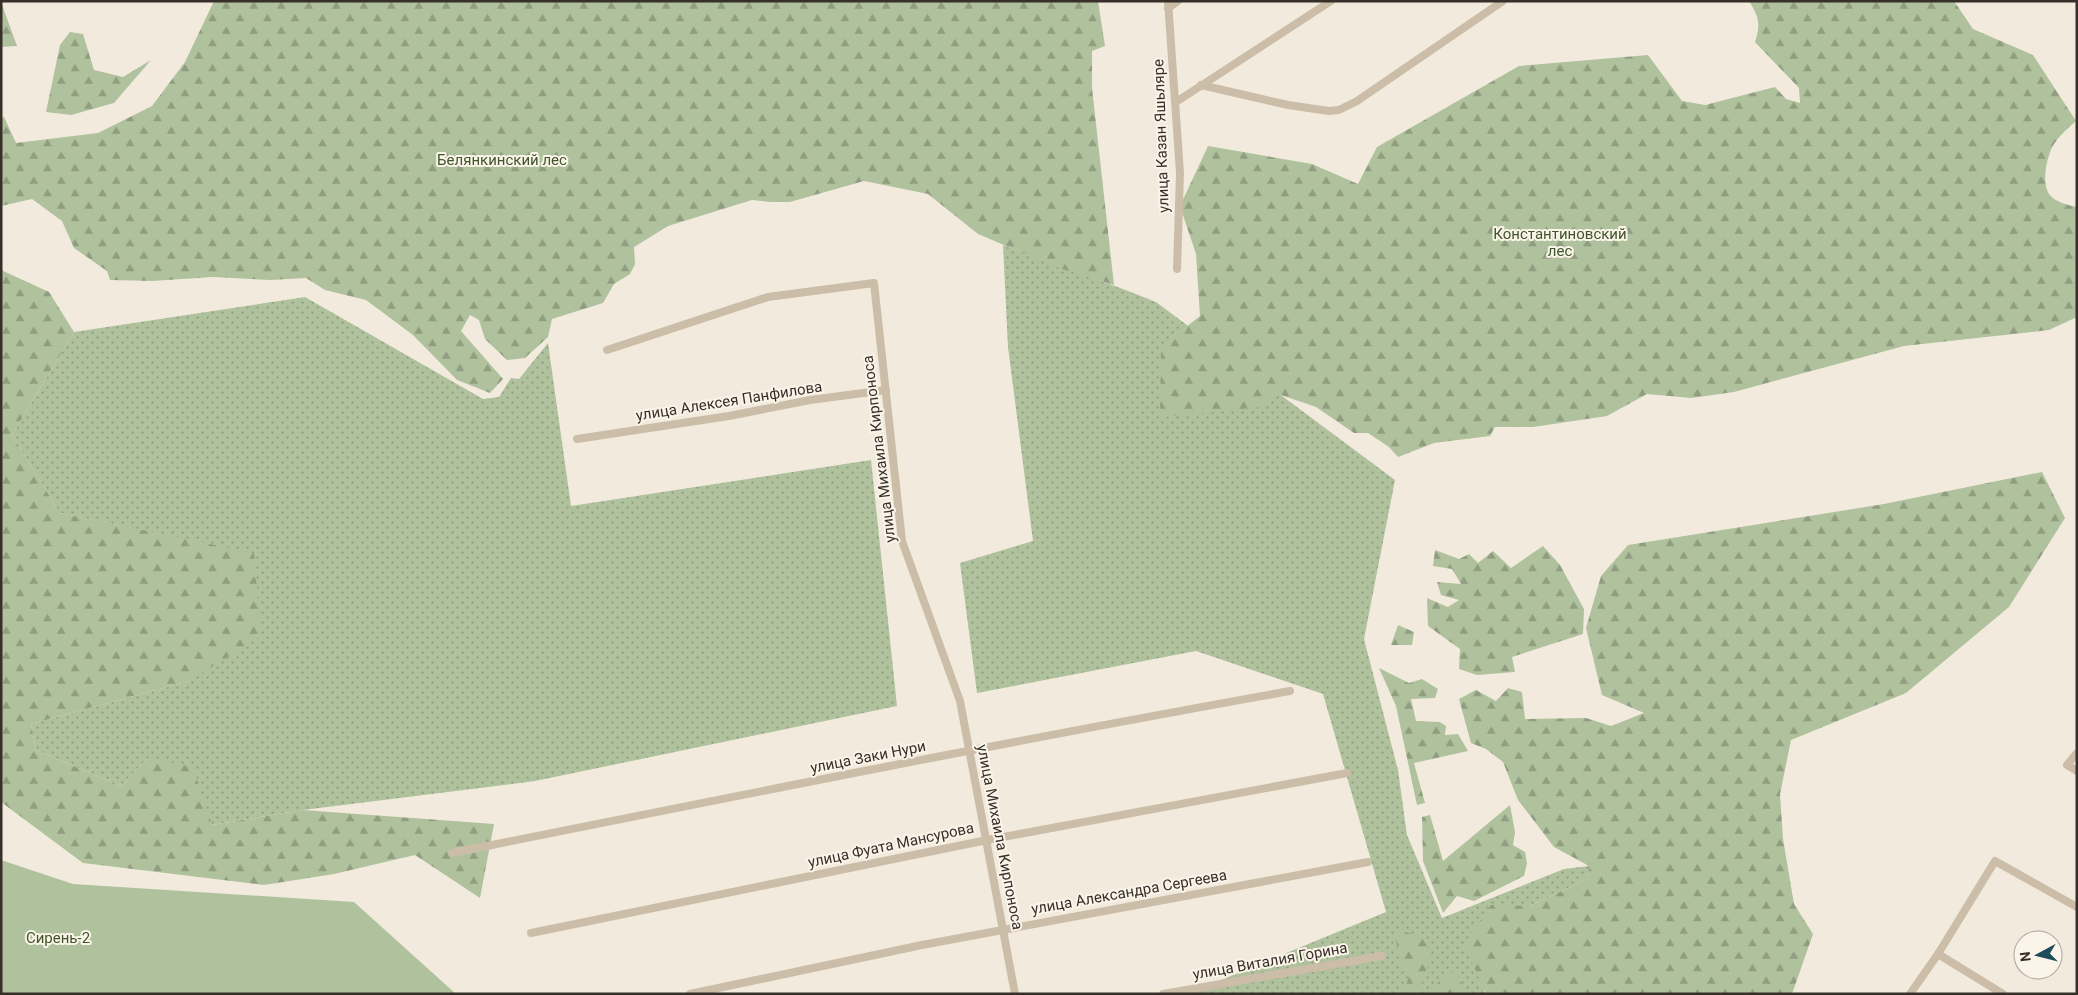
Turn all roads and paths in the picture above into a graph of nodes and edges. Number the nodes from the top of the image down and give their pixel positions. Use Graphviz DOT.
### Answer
graph roads {
  1 [pos="1178,1"];
  2 [pos="1331,1"];
  3 [pos="1503,1"];
  4 [pos="1168,5"];
  5 [pos="1201,85"];
  6 [pos="1176,102"];
  7 [pos="1176,269"];
  8 [pos="608,350"];
  9 [pos="886,390"];
  10 [pos="578,439"];
  11 [pos="1290,691"];
  12 [pos="970,751"];
  13 [pos="2077,753"];
  14 [pos="2077,771"];
  15 [pos="1347,773"];
  16 [pos="987,840"];
  17 [pos="452,853"];
  18 [pos="1368,862"];
  19 [pos="2077,907"];
  20 [pos="1004,929"];
  21 [pos="531,933"];
  22 [pos="1938,954"];
  23 [pos="1382,956"];
  24 [pos="690,994"];
  25 [pos="1015,994"];
  26 [pos="1162,994"];
  27 [pos="1910,994"];
  28 [pos="2003,994"];
  1 -- 4 [label="street"];
  2 -- 5 [label="street"];
  3 -- 5 [label="street"];
  4 -- 6 [label="street, улица Казан Яшьляре"];
  5 -- 6 [label="street"];
  6 -- 7 [label="street, улица Казан Яшьляре"];
  8 -- 9 [label="street, улица Михаила Кирпоноса"];
  9 -- 10 [label="street, улица Алексея Панфилова"];
  9 -- 12 [label="street, улица Михаила Кирпоноса"];
  11 -- 12 [label="street, улица Заки Нури"];
  12 -- 16 [label="street, улица Михаила Кирпоноса"];
  12 -- 17 [label="street, улица Заки Нури"];
  13 -- 14 [label="street"];
  15 -- 16 [label="street, улица Фуата Мансурова"];
  16 -- 20 [label="street, улица Михаила Кирпоноса"];
  16 -- 21 [label="street, улица Фуата Мансурова"];
  18 -- 20 [label="street, улица Александра Сергеева"];
  19 -- 22 [label="street"];
  20 -- 24 [label="street, улица Александра Сергеева"];
  20 -- 25 [label="street, улица Михаила Кирпоноса"];
  22 -- 27 [label="street"];
  22 -- 28 [label="street"];
  23 -- 26 [label="street, улица Виталия Горина"];
}
